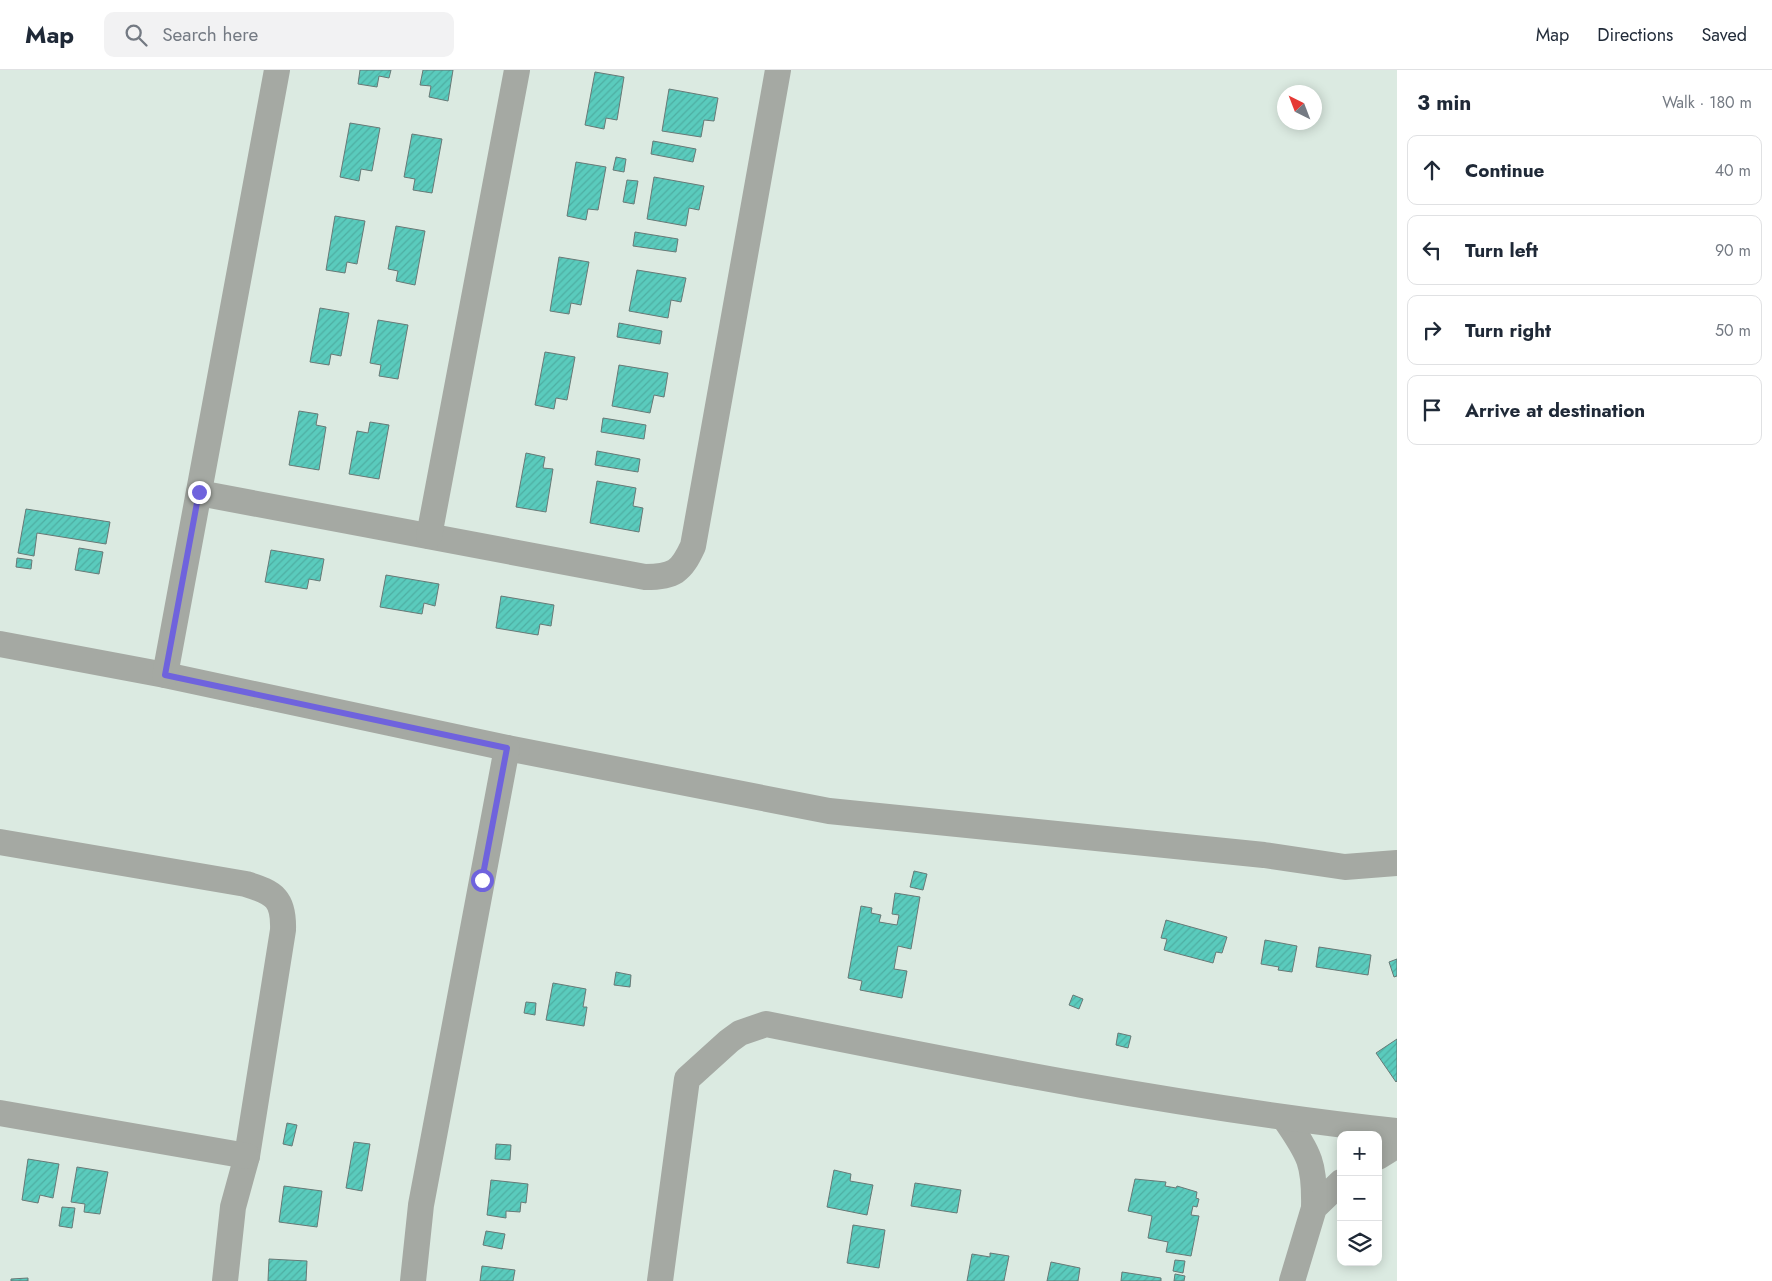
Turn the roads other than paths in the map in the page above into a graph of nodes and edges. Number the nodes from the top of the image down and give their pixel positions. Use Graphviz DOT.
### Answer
graph roads {
  1 [pos="278,70"];
  2 [pos="517,70"];
  3 [pos="778,70"];
  4 [pos="199,492"];
  5 [pos="429,536"];
  6 [pos="0,644"];
  7 [pos="165,675"];
  8 [pos="507,748"];
  9 [pos="0,842"];
  10 [pos="1397,863"];
  11 [pos="0,1113"];
  12 [pos="1285,1119"];
  13 [pos="1397,1131"];
  14 [pos="1397,1145"];
  15 [pos="1382,1154"];
  16 [pos="248,1156"];
  17 [pos="1337,1186"];
  18 [pos="1314,1208"];
  19 [pos="225,1281"];
  20 [pos="413,1281"];
  21 [pos="660,1281"];
  22 [pos="1292,1281"];
  1 -- 4 [label="street"];
  2 -- 5 [label="street"];
  3 -- 5 [label="street"];
  4 -- 5 [label="street"];
  4 -- 7 [label="street"];
  6 -- 7 [label="street"];
  7 -- 8 [label="street"];
  8 -- 10 [label="street"];
  8 -- 20 [label="street"];
  9 -- 16 [label="street"];
  11 -- 16 [label="street"];
  12 -- 13 [label="street"];
  12 -- 18 [label="street"];
  12 -- 21 [label="street"];
  14 -- 15 [label="street"];
  16 -- 19 [label="street"];
  17 -- 18 [label="street"];
  18 -- 22 [label="street"];
}
